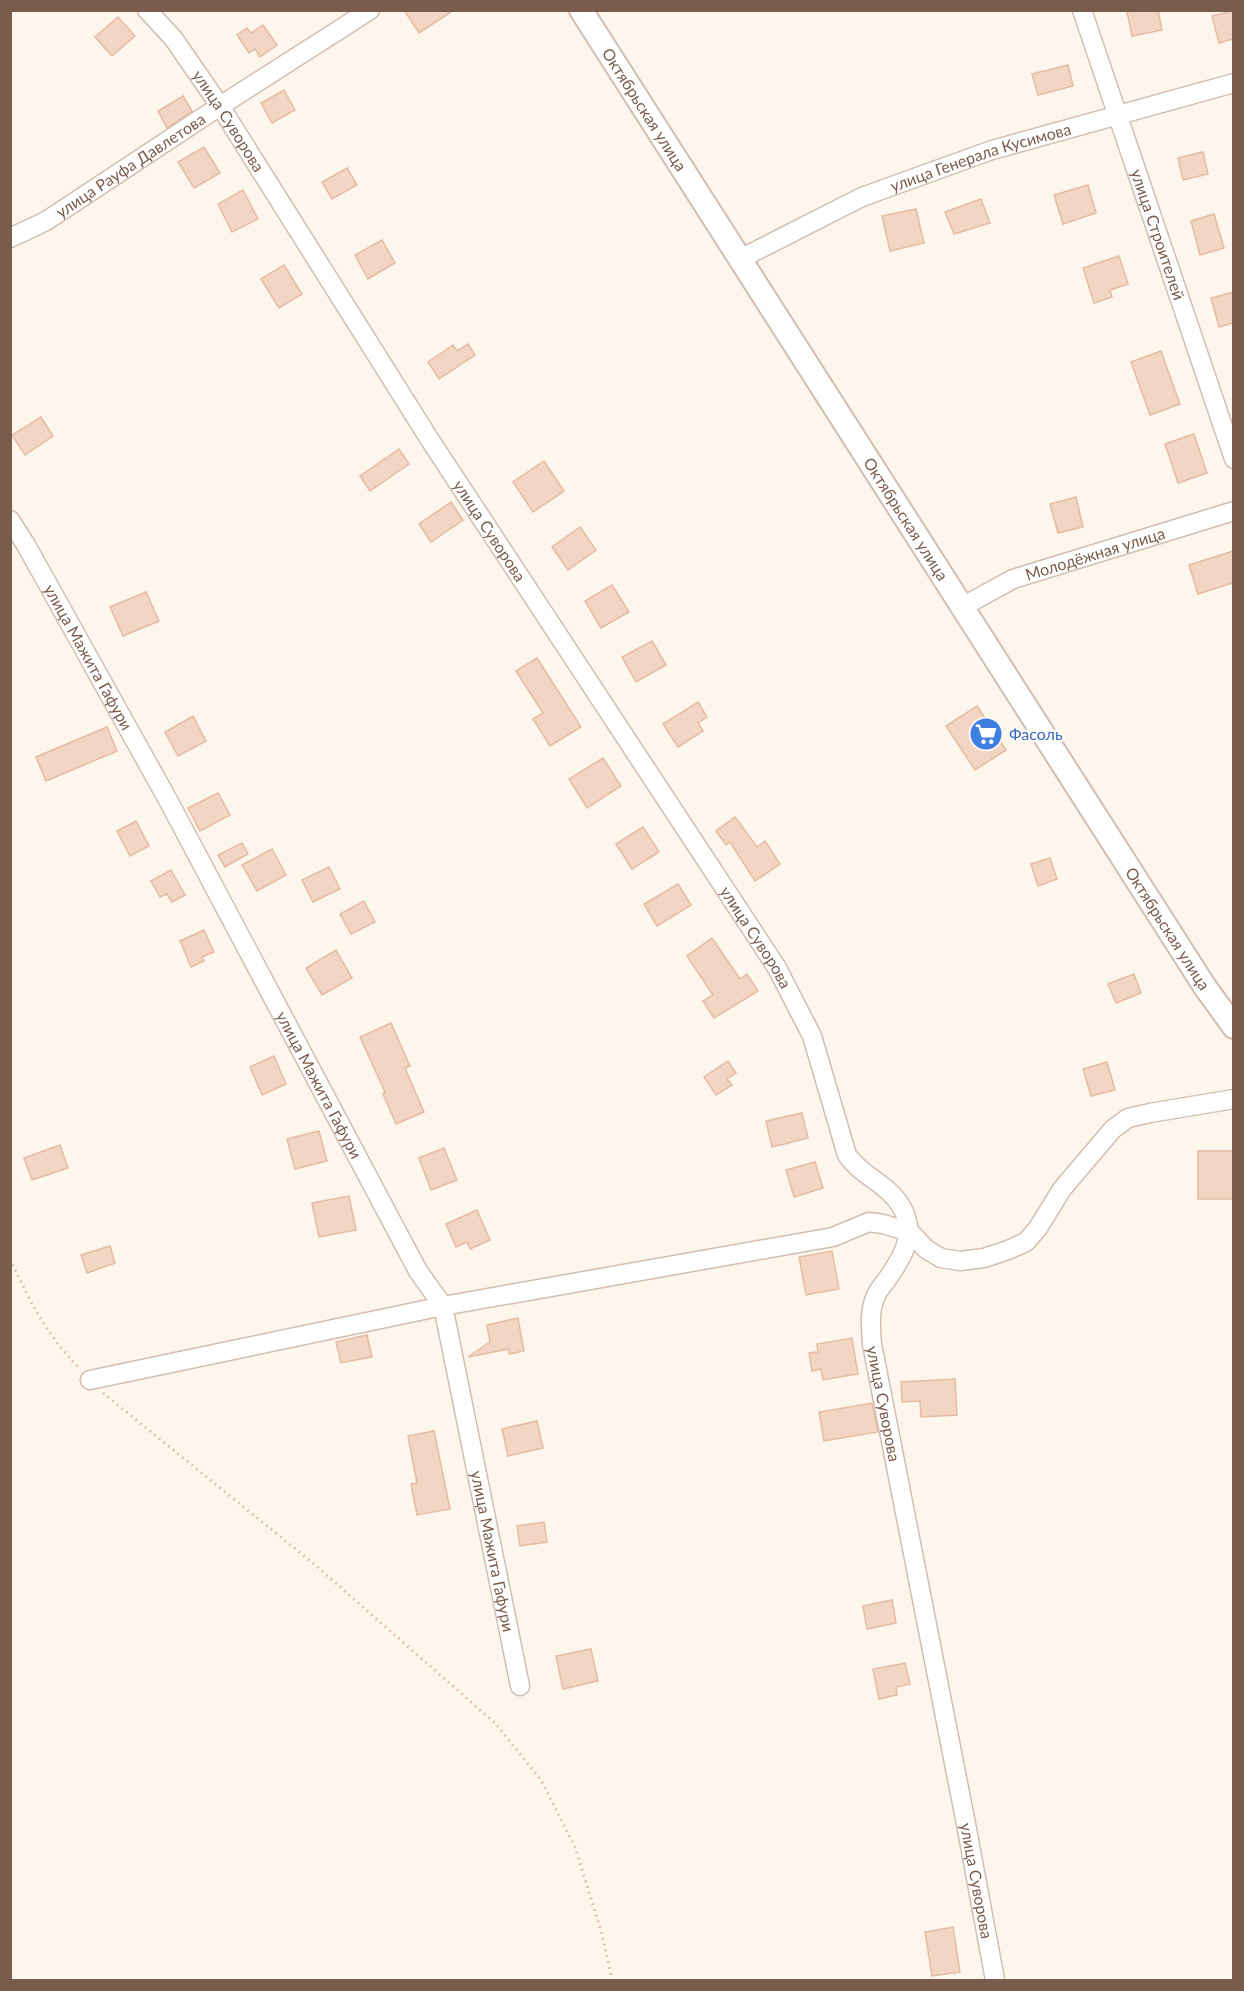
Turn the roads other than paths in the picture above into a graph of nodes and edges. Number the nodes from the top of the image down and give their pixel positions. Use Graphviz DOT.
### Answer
graph roads {
  1 [pos="147,10"];
  2 [pos="370,10"];
  3 [pos="581,10"];
  4 [pos="1082,10"];
  5 [pos="1233,83"];
  6 [pos="220,106"];
  7 [pos="1117,117"];
  8 [pos="10,238"];
  9 [pos="740,259"];
  10 [pos="1233,459"];
  11 [pos="1233,511"];
  12 [pos="10,520"];
  13 [pos="962,607"];
  14 [pos="1233,1027"];
  15 [pos="1233,1099"];
  16 [pos="910,1232"];
  17 [pos="443,1306"];
  18 [pos="90,1380"];
  19 [pos="520,1686"];
  20 [pos="995,1980"];
  1 -- 6 [label="street, улица Суворова"];
  2 -- 6 [label="street, улица Рауфа Давлетова"];
  3 -- 9 [label="street, Октябрьская улица"];
  4 -- 7 [label="street, улица Строителей"];
  5 -- 7 [label="street, улица Генерала Кусимова"];
  6 -- 8 [label="street, улица Рауфа Давлетова"];
  6 -- 16 [label="street, улица Суворова"];
  7 -- 9 [label="street, улица Генерала Кусимова"];
  7 -- 10 [label="street, улица Строителей"];
  9 -- 13 [label="street, Октябрьская улица"];
  11 -- 13 [label="street, Молодёжная улица"];
  12 -- 17 [label="street, улица Мажита Гафури"];
  13 -- 14 [label="street, Октябрьская улица"];
  15 -- 16 [label="street"];
  16 -- 17 [label="street"];
  16 -- 20 [label="street, улица Суворова"];
  17 -- 18 [label="street"];
  17 -- 19 [label="street, улица Мажита Гафури"];
}
